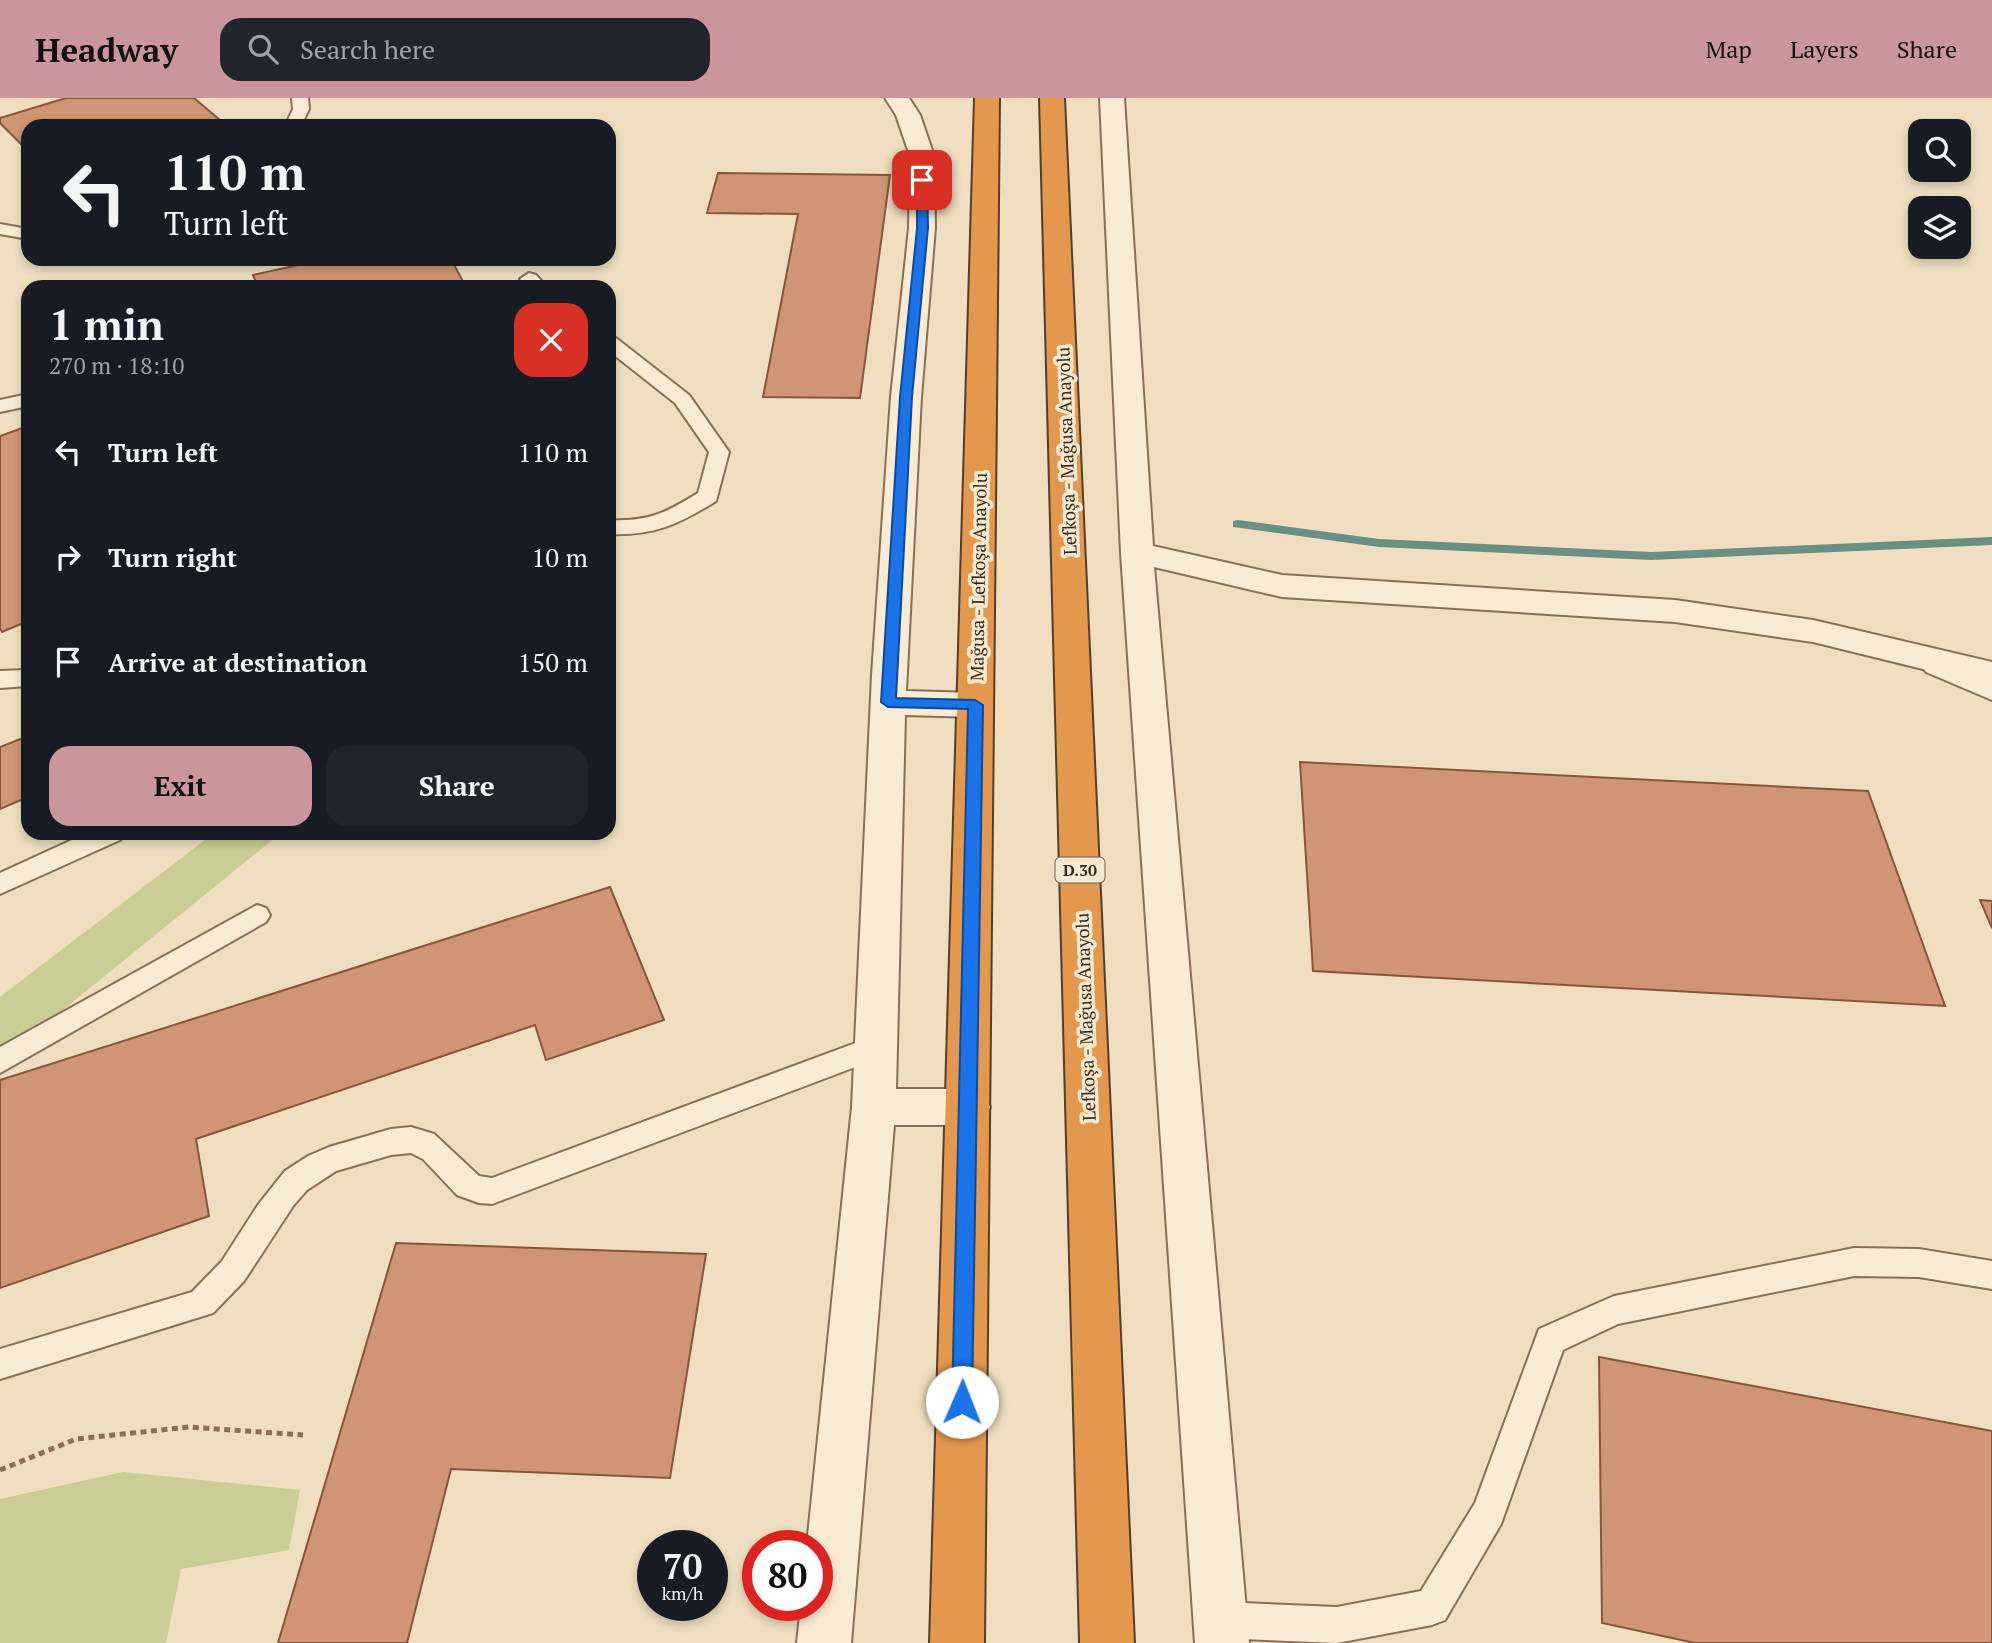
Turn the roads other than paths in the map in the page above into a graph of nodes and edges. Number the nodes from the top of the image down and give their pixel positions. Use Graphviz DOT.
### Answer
graph roads {
  1 [pos="300,98"];
  2 [pos="897,98"];
  3 [pos="987,98"];
  4 [pos="1052,98"];
  5 [pos="1112,98"];
  6 [pos="296,119"];
  7 [pos="0,229"];
  8 [pos="21,233"];
  9 [pos="616,347"];
  10 [pos="21,402"];
  11 [pos="0,406"];
  12 [pos="616,527"];
  13 [pos="1138,553"];
  14 [pos="1910,655"];
  15 [pos="1992,674"];
  16 [pos="0,679"];
  17 [pos="21,679"];
  18 [pos="1992,691"];
  19 [pos="888,702"];
  20 [pos="975,705"];
  21 [pos="96,840"];
  22 [pos="0,884"];
  23 [pos="257,915"];
  24 [pos="877,1047"];
  25 [pos="0,1061"];
  26 [pos="874,1107"];
  27 [pos="968,1107"];
  28 [pos="1992,1275"];
  29 [pos="0,1364"];
  30 [pos="1221,1631"];
  31 [pos="824,1643"];
  32 [pos="957,1643"];
  33 [pos="1107,1643"];
  1 -- 6 [label="lane"];
  2 -- 19 [label="street"];
  3 -- 20 [label="highway, Mağusa - Lefkoşa Anayolu"];
  4 -- 33 [label="highway, Lefkoşa - Mağusa Anayolu / D.30"];
  5 -- 13 [label="street"];
  7 -- 8 [label="lane"];
  9 -- 12 [label="lane"];
  10 -- 11 [label="lane"];
  13 -- 14 [label="street"];
  13 -- 30 [label="street"];
  14 -- 15 [label="street"];
  14 -- 18 [label="lane"];
  16 -- 17 [label="lane"];
  19 -- 20 [label="street"];
  19 -- 24 [label="street"];
  20 -- 27 [label="highway, Mağusa - Lefkoşa Anayolu"];
  21 -- 22 [label="lane"];
  23 -- 25 [label="lane"];
  24 -- 26 [label="street"];
  24 -- 29 [label="lane"];
  26 -- 27 [label="street"];
  26 -- 31 [label="street"];
  27 -- 32 [label="highway, Mağusa - Lefkoşa Anayolu"];
  28 -- 30 [label="lane"];
}
